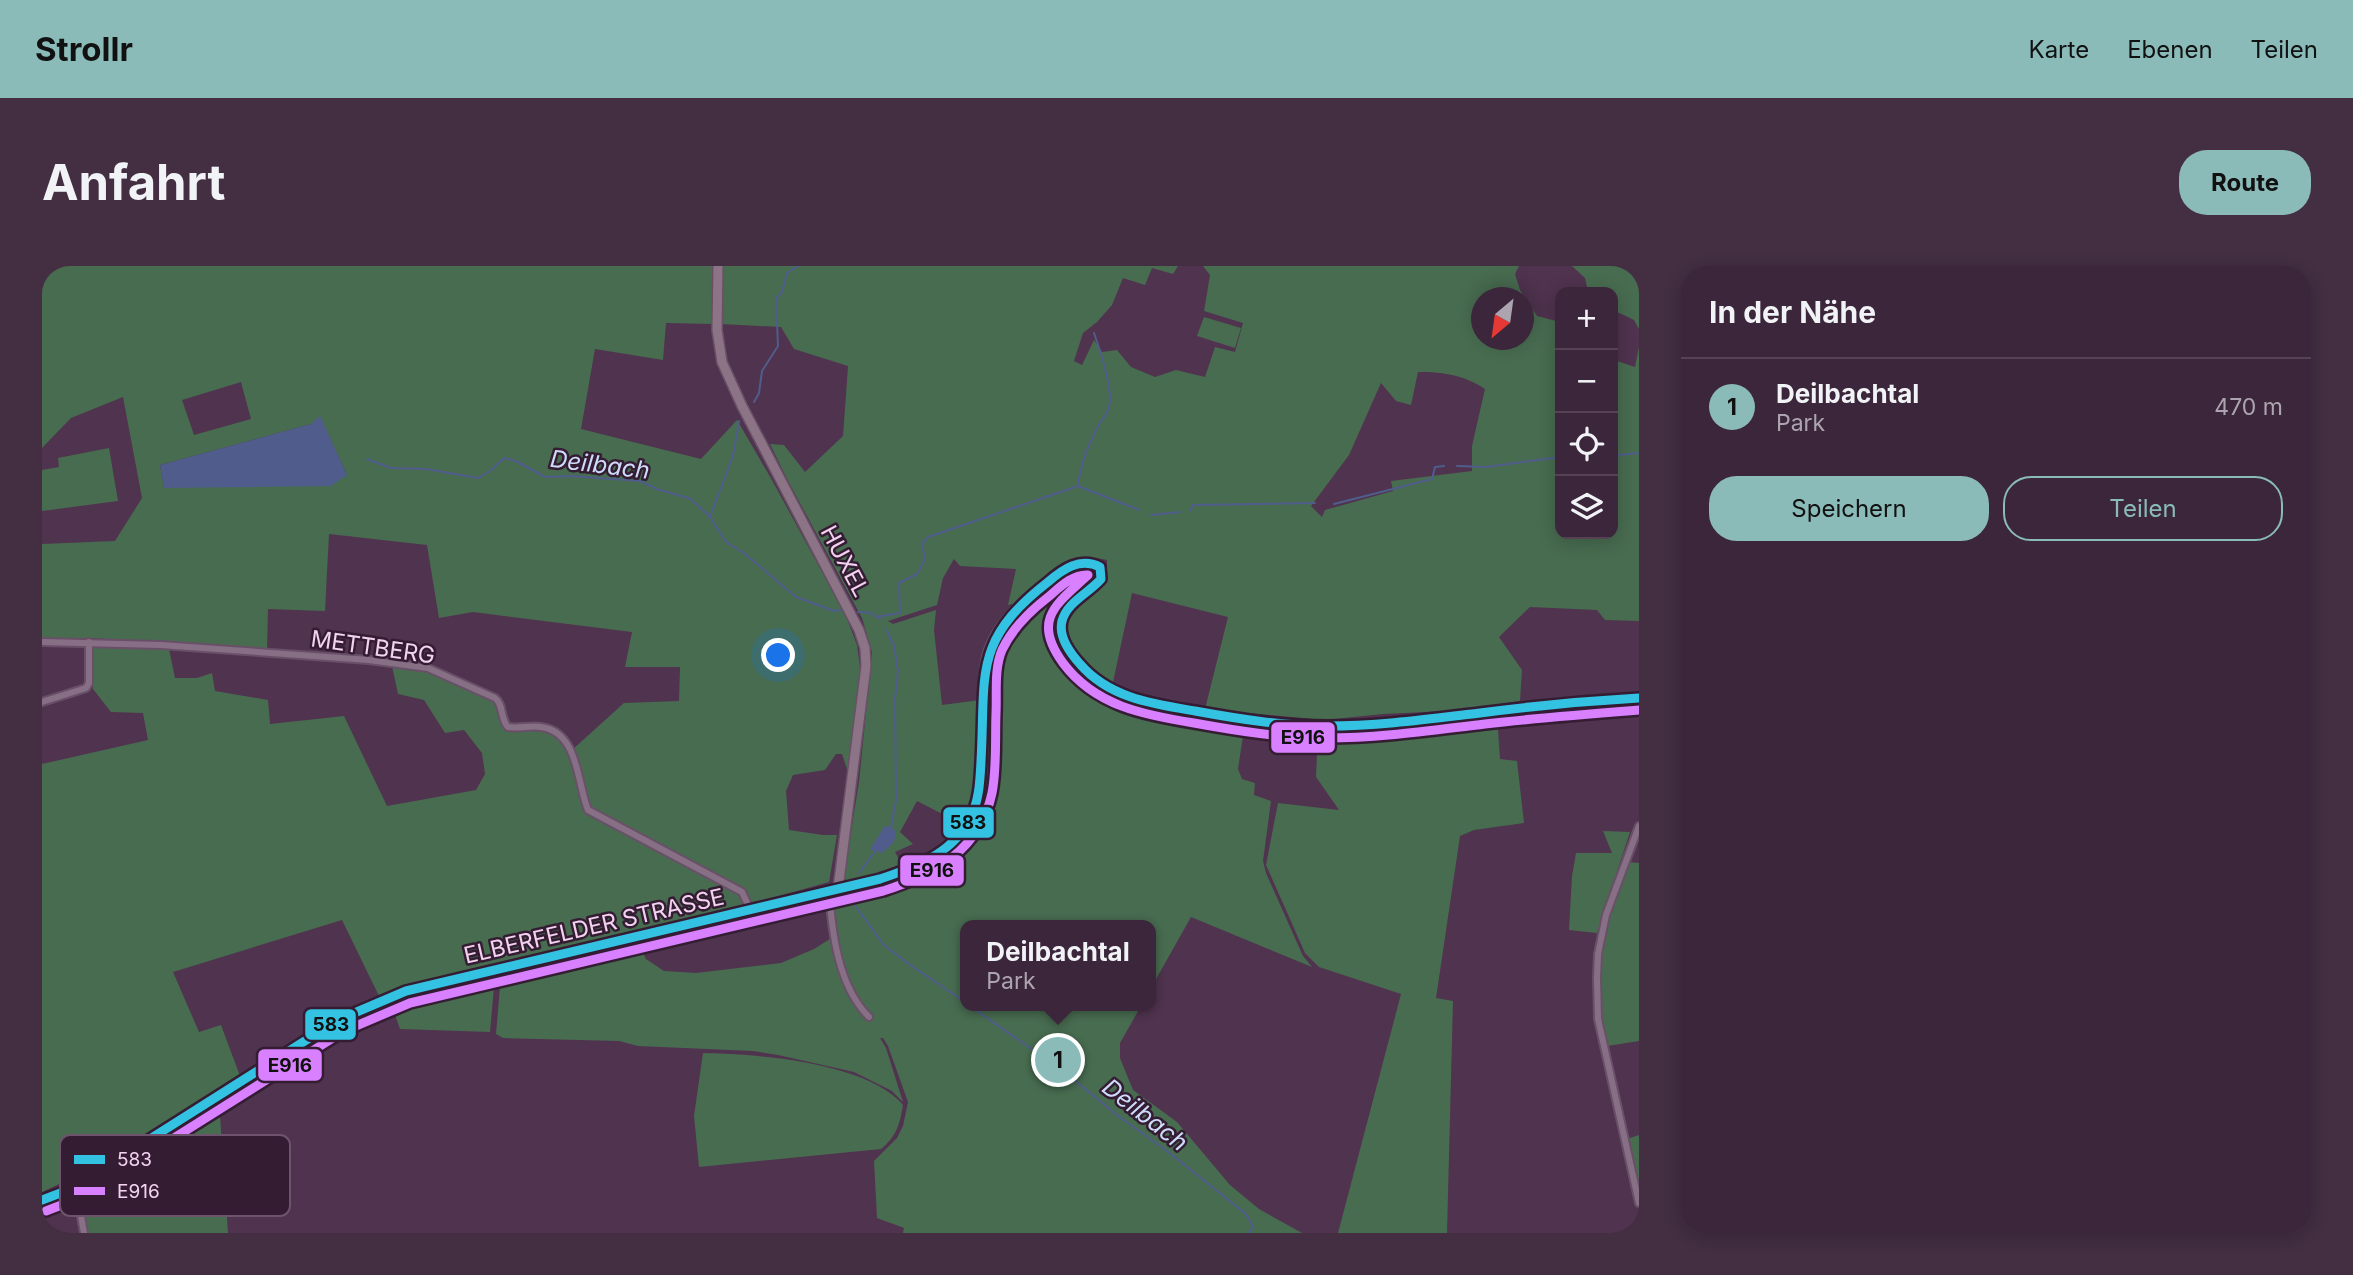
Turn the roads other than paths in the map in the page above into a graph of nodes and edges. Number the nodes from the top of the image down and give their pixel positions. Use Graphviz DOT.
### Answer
graph roads {
  1 [pos="718,266"];
  2 [pos="42,642"];
  3 [pos="89,642"];
  4 [pos="1639,698"];
  5 [pos="42,702"];
  6 [pos="1639,826"];
  7 [pos="833,890"];
  8 [pos="750,909"];
  9 [pos="869,1017"];
  10 [pos="156,1135"];
  11 [pos="60,1193"];
  12 [pos="42,1200"];
  13 [pos="1639,1203"];
  1 -- 7 [label="main road, HUXEL"];
  2 -- 3 [label="street, METTBERG"];
  3 -- 5 [label="street"];
  3 -- 8 [label="street, METTBERG"];
  4 -- 7 [label="main road, ELBERFELDER STRASSE"];
  6 -- 13 [label="street"];
  7 -- 8 [label="main road, ELBERFELDER STRASSE"];
  7 -- 9 [label="street"];
  8 -- 10 [label="main road, ELBERFELDER STRASSE"];
  11 -- 12 [label="main road, ELBERFELDER STRASSE"];
}
